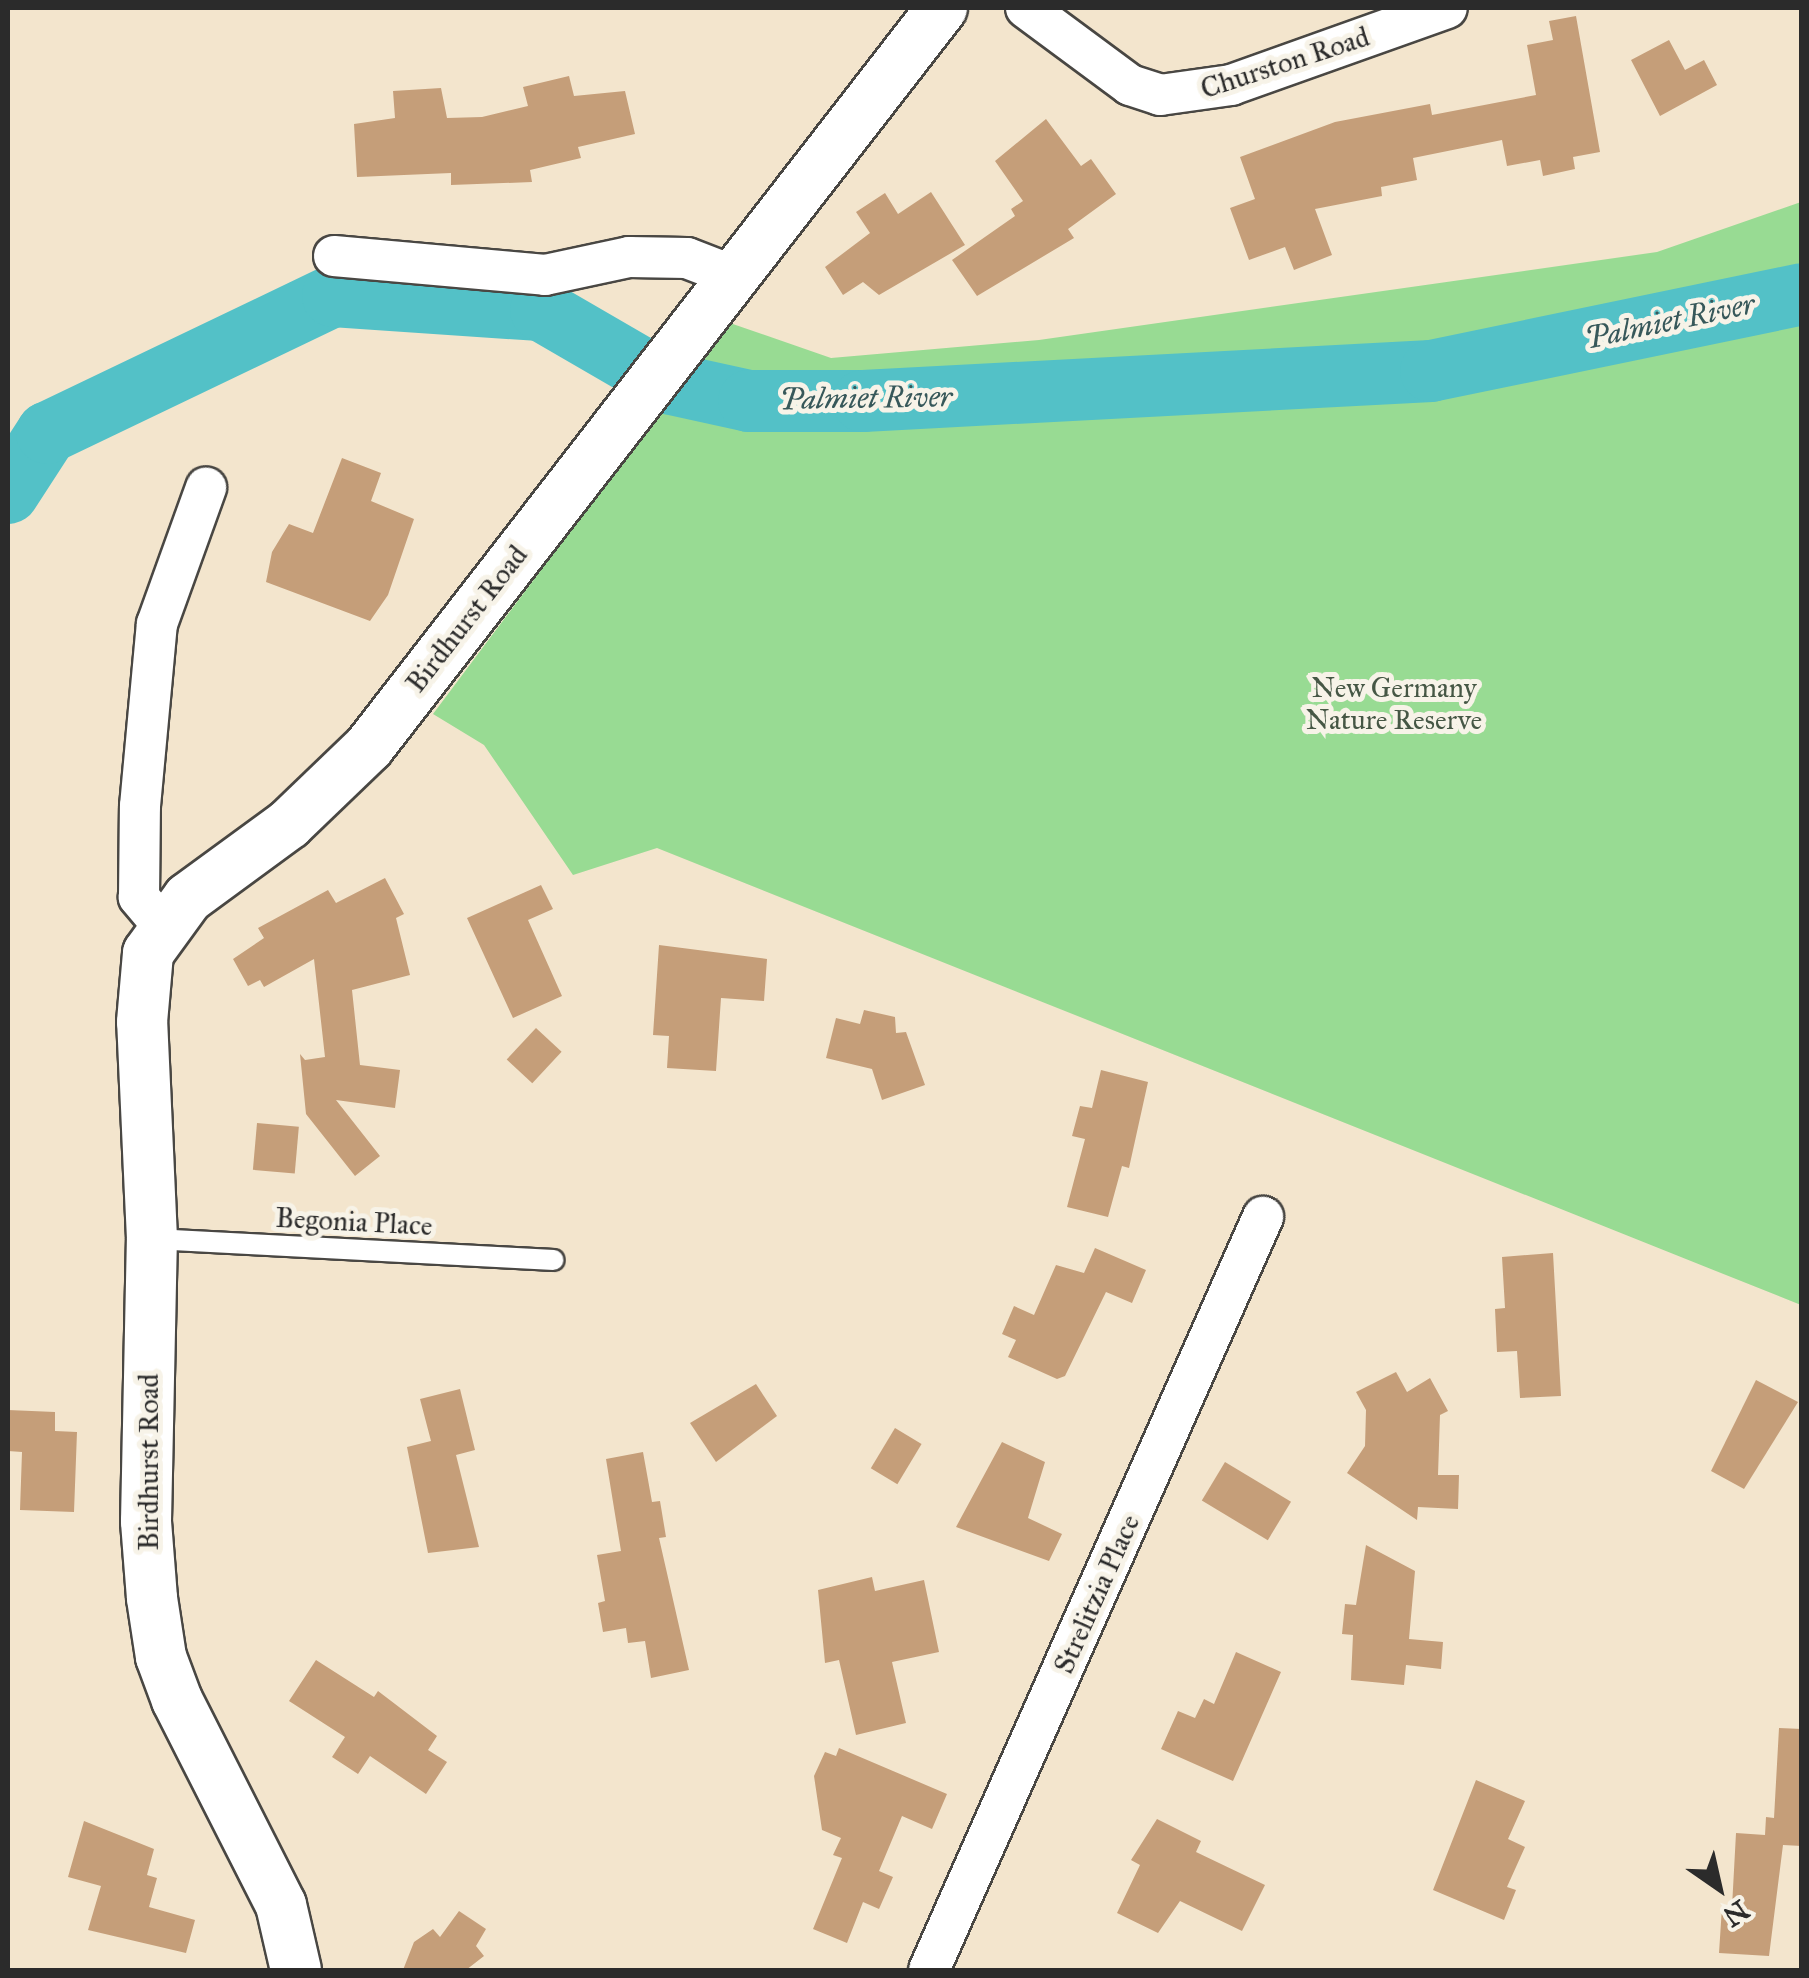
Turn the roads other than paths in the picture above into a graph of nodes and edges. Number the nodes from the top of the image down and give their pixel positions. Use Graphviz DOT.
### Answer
graph roads {
  1 [pos="942,8"];
  2 [pos="1026,8"];
  3 [pos="1447,8"];
  4 [pos="334,256"];
  5 [pos="719,292"];
  6 [pos="206,488"];
  7 [pos="163,926"];
  8 [pos="1263,1217"];
  9 [pos="152,1238"];
  10 [pos="553,1260"];
  11 [pos="296,1970"];
  12 [pos="930,1970"];
  1 -- 5 [label="street, Birdhurst Road"];
  2 -- 3 [label="street, Churston Road"];
  4 -- 5 [label="street"];
  5 -- 7 [label="street, Birdhurst Road"];
  6 -- 7 [label="street"];
  7 -- 9 [label="street, Birdhurst Road"];
  8 -- 12 [label="street, Strelitzia Place"];
  9 -- 10 [label="lane, Begonia Place"];
  9 -- 11 [label="street, Birdhurst Road"];
}
